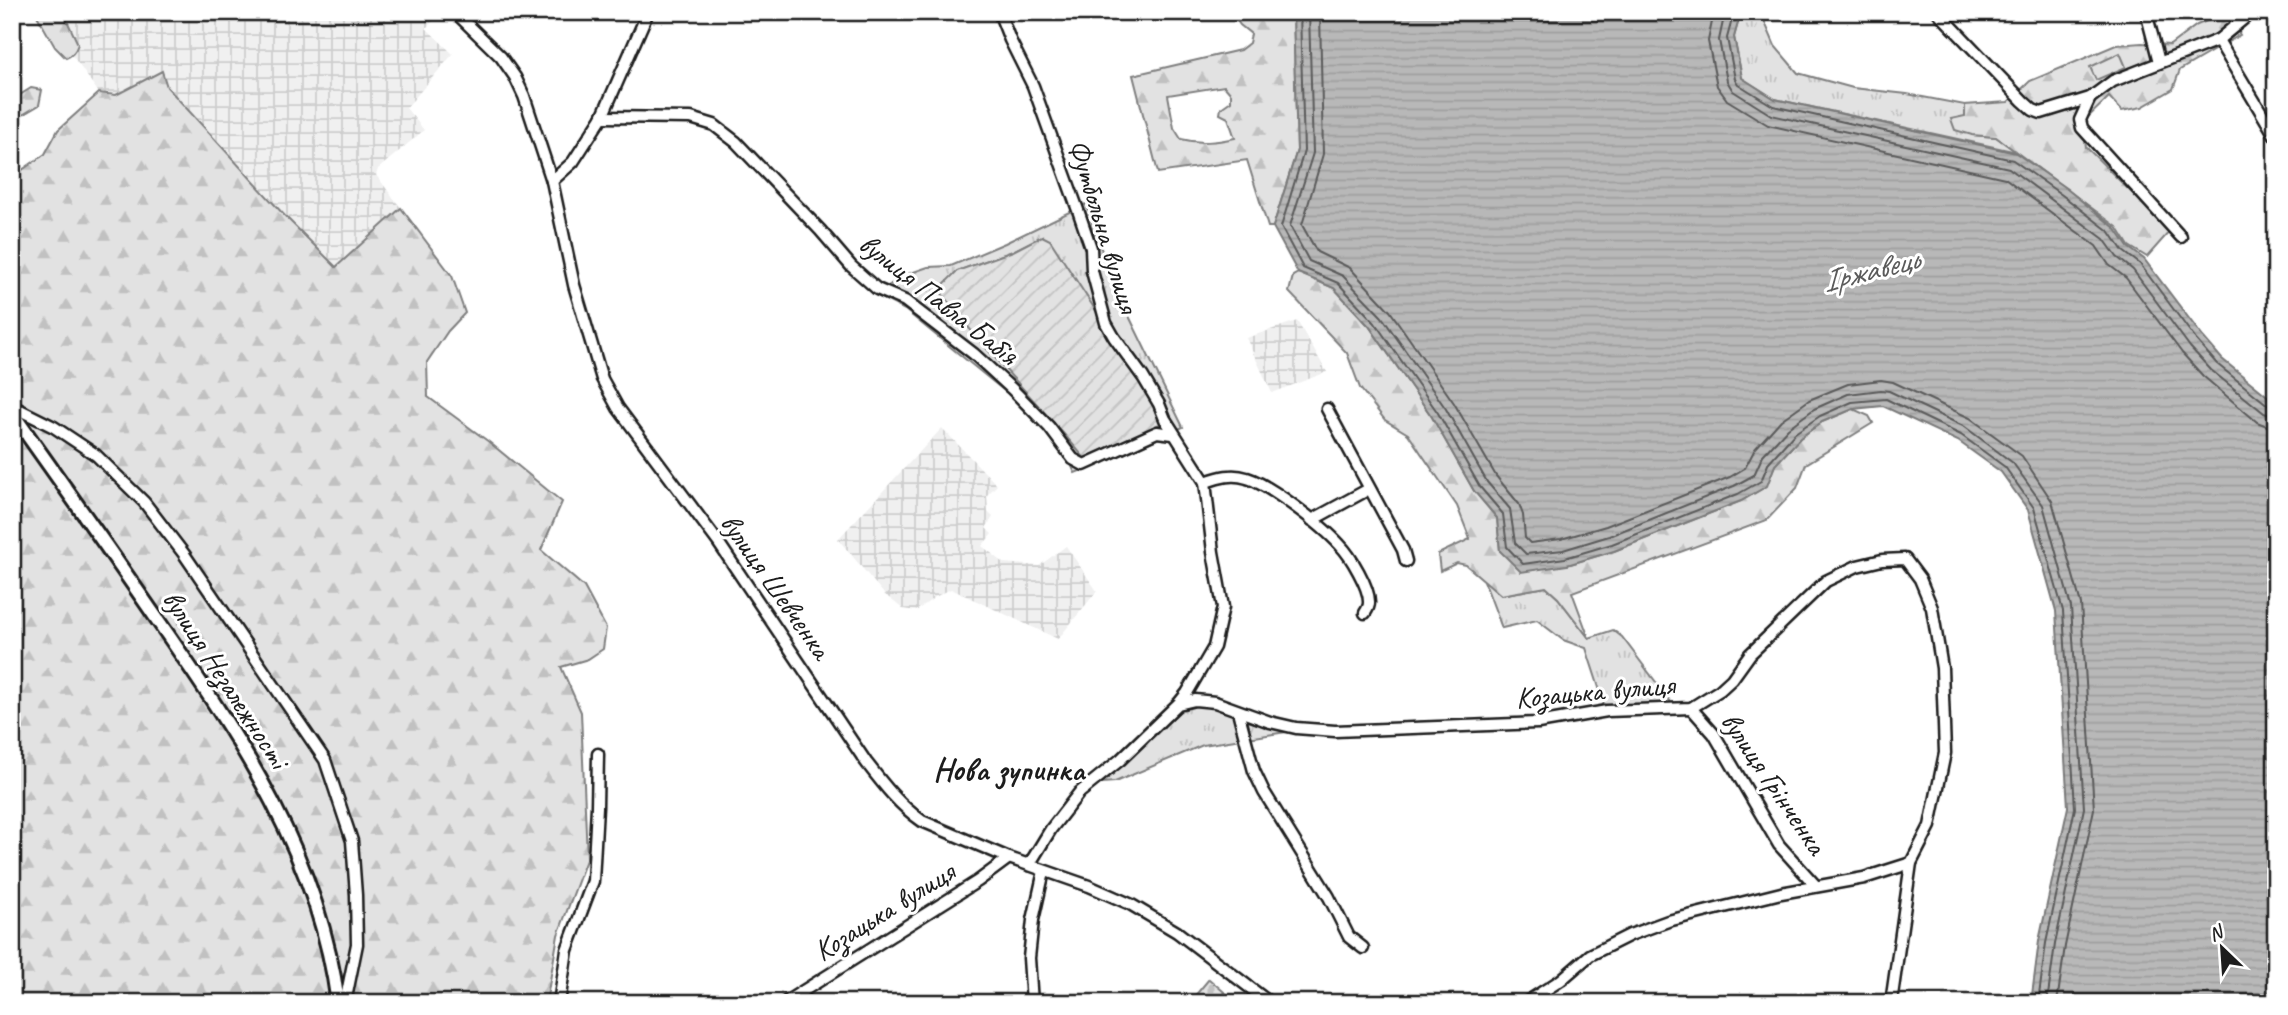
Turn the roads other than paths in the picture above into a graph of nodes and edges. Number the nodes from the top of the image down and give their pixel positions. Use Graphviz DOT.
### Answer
graph roads {
  1 [pos="455,12"];
  2 [pos="648,12"];
  3 [pos="999,12"];
  4 [pos="1938,12"];
  5 [pos="2146,12"];
  6 [pos="2252,12"];
  7 [pos="2218,40"];
  8 [pos="2159,62"];
  9 [pos="2090,99"];
  10 [pos="602,117"];
  11 [pos="2276,136"];
  12 [pos="552,181"];
  13 [pos="2181,237"];
  14 [pos="12,406"];
  15 [pos="1327,409"];
  16 [pos="12,413"];
  17 [pos="1173,434"];
  18 [pos="1205,482"];
  19 [pos="1369,489"];
  20 [pos="1312,520"];
  21 [pos="1406,561"];
  22 [pos="1365,613"];
  23 [pos="1178,704"];
  24 [pos="1691,708"];
  25 [pos="1238,711"];
  26 [pos="598,754"];
  27 [pos="1009,858"];
  28 [pos="1911,863"];
  29 [pos="1029,865"];
  30 [pos="1044,871"];
  31 [pos="1816,886"];
  32 [pos="1363,948"];
  33 [pos="338,1003"];
  34 [pos="345,1003"];
  35 [pos="559,1003"];
  36 [pos="784,1003"];
  37 [pos="1032,1003"];
  38 [pos="1270,1003"];
  39 [pos="1525,1003"];
  40 [pos="1891,1003"];
  1 -- 12 [label="street, вулиця Шевченка"];
  2 -- 10 [label="street"];
  3 -- 17 [label="street, Футбольна вулиця"];
  4 -- 9 [label="street"];
  5 -- 8 [label="street"];
  6 -- 7 [label="street"];
  7 -- 8 [label="street"];
  7 -- 11 [label="street"];
  8 -- 9 [label="street"];
  9 -- 13 [label="street"];
  10 -- 12 [label="street"];
  10 -- 17 [label="street, вулиця Павла Бабія"];
  12 -- 27 [label="street, вулиця Шевченка"];
  14 -- 34 [label="street"];
  15 -- 19 [label="street"];
  16 -- 33 [label="main road, вулиця Незалежності"];
  17 -- 18 [label="street, Футбольна вулиця"];
  18 -- 20 [label="street"];
  18 -- 23 [label="street"];
  19 -- 20 [label="street"];
  19 -- 21 [label="street"];
  20 -- 22 [label="street"];
  23 -- 25 [label="street, Козацька вулиця"];
  23 -- 29 [label="street"];
  24 -- 25 [label="street, Козацька вулиця"];
  24 -- 28 [label="street, Козацька вулиця"];
  24 -- 31 [label="street, вулиця Грінченка"];
  25 -- 32 [label="street"];
  26 -- 35 [label="street"];
  27 -- 29 [label="street, вулиця Шевченка"];
  27 -- 36 [label="street, Козацька вулиця"];
  28 -- 31 [label="street, вулиця Грінченка"];
  28 -- 40 [label="street, Козацька вулиця"];
  29 -- 30 [label="street, вулиця Шевченка"];
  30 -- 37 [label="street"];
  30 -- 38 [label="street, вулиця Шевченка"];
  31 -- 39 [label="street, вулиця Грінченка"];
}
